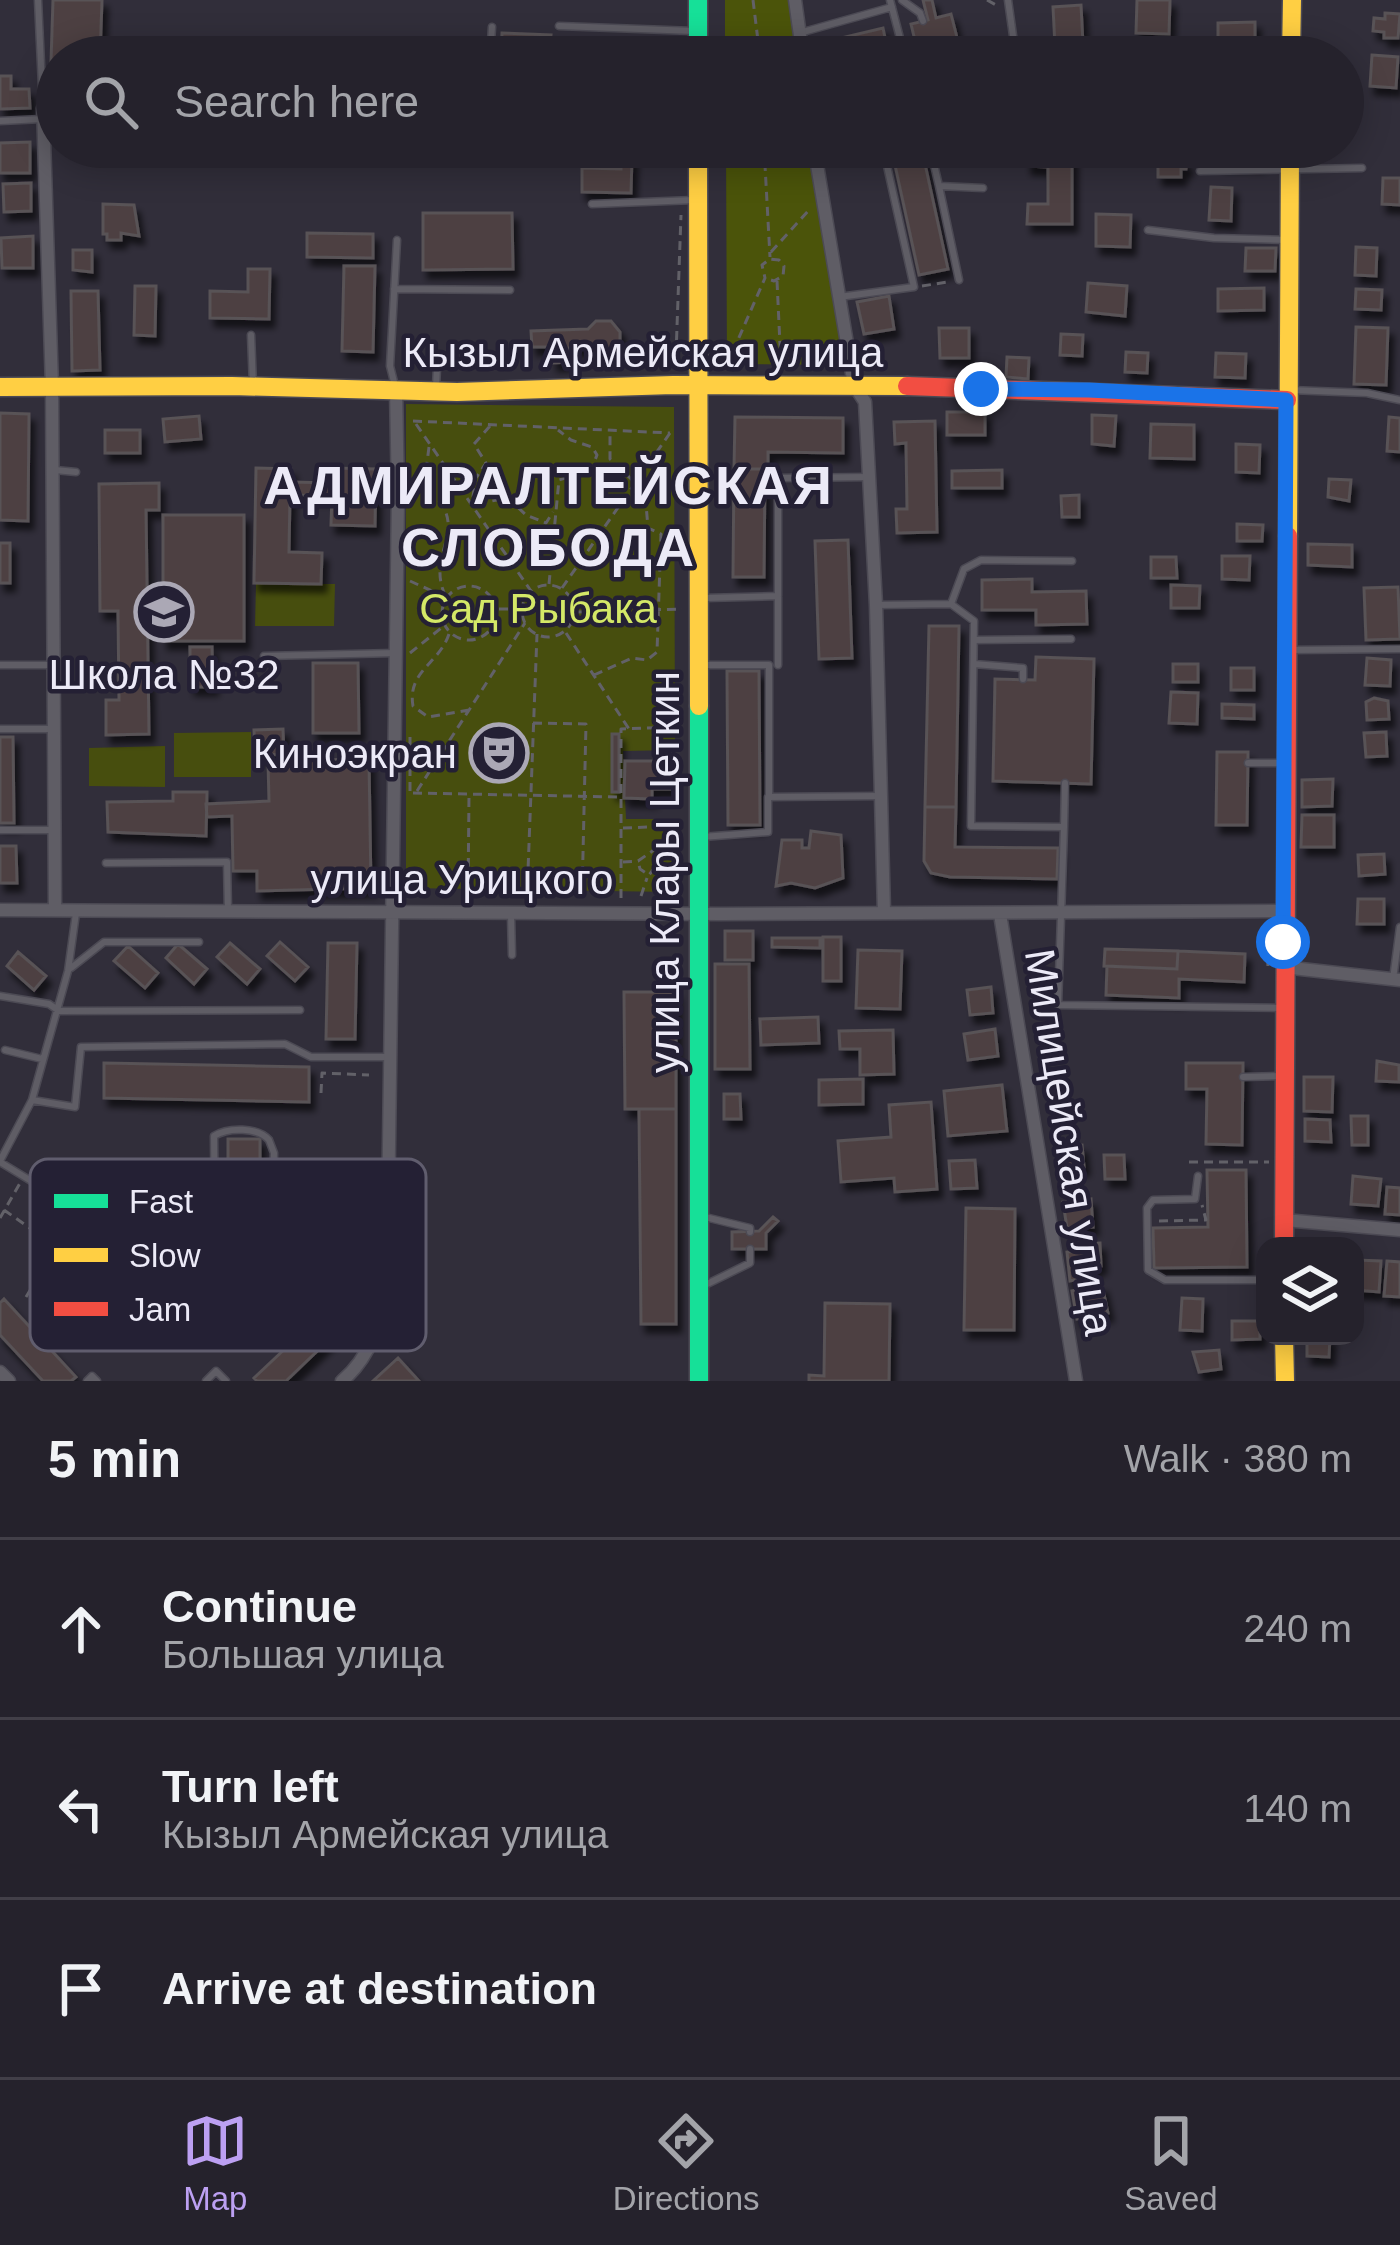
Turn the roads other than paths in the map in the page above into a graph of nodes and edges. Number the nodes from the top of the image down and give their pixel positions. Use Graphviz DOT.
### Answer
graph roads {
  1 [pos="38,0"];
  2 [pos="698,0"];
  3 [pos="796,0"];
  4 [pos="902,0"];
  5 [pos="1008,0"];
  6 [pos="1292,0"];
  7 [pos="891,3"];
  8 [pos="923,21"];
  9 [pos="559,26"];
  10 [pos="492,27"];
  11 [pos="698,31"];
  12 [pos="800,33"];
  13 [pos="40,36"];
  14 [pos="491,36"];
  15 [pos="698,36"];
  16 [pos="800,36"];
  17 [pos="900,36"];
  18 [pos="1013,36"];
  19 [pos="1291,36"];
  20 [pos="36,114"];
  21 [pos="0,121"];
  22 [pos="45,168"];
  23 [pos="694,168"];
  24 [pos="818,168"];
  25 [pos="889,168"];
  26 [pos="935,168"];
  27 [pos="1362,168"];
  28 [pos="1289,170"];
  29 [pos="1200,171"];
  30 [pos="939,186"];
  31 [pos="982,188"];
  32 [pos="689,200"];
  33 [pos="592,204"];
  34 [pos="1148,230"];
  35 [pos="397,240"];
  36 [pos="1288,240"];
  37 [pos="959,280"];
  38 [pos="394,290"];
  39 [pos="510,290"];
  40 [pos="839,297"];
  41 [pos="251,335"];
  42 [pos="437,367"];
  43 [pos="854,385"];
  44 [pos="0,387"];
  45 [pos="52,387"];
  46 [pos="253,387"];
  47 [pos="698,387"];
  48 [pos="396,389"];
  49 [pos="436,391"];
  50 [pos="1287,395"];
  51 [pos="1400,400"];
  52 [pos="52,470"];
  53 [pos="76,472"];
  54 [pos="869,477"];
  55 [pos="1072,561"];
  56 [pos="778,596"];
  57 [pos="701,598"];
  58 [pos="876,604"];
  59 [pos="951,604"];
  60 [pos="1070,639"];
  61 [pos="974,640"];
  62 [pos="1400,649"];
  63 [pos="1285,650"];
  64 [pos="402,653"];
  65 [pos="265,656"];
  66 [pos="0,664"];
  67 [pos="974,664"];
  68 [pos="52,665"];
  69 [pos="701,665"];
  70 [pos="778,665"];
  71 [pos="1023,679"];
  72 [pos="0,729"];
  73 [pos="52,729"];
  74 [pos="1248,763"];
  75 [pos="1285,763"];
  76 [pos="1065,783"];
  77 [pos="879,796"];
  78 [pos="769,797"];
  79 [pos="1064,827"];
  80 [pos="0,830"];
  81 [pos="54,830"];
  82 [pos="697,837"];
  83 [pos="106,863"];
  84 [pos="0,910"];
  85 [pos="55,910"];
  86 [pos="76,910"];
  87 [pos="228,910"];
  88 [pos="1284,911"];
  89 [pos="511,912"];
  90 [pos="884,912"];
  91 [pos="391,913"];
  92 [pos="699,913"];
  93 [pos="1000,914"];
  94 [pos="1061,914"];
  95 [pos="1400,926"];
  96 [pos="199,941"];
  97 [pos="512,955"];
  98 [pos="1283,968"];
  99 [pos="68,971"];
  100 [pos="1396,980"];
  101 [pos="0,996"];
  102 [pos="55,1007"];
  103 [pos="1283,1008"];
  104 [pos="300,1010"];
  105 [pos="5,1050"];
  106 [pos="42,1058"];
  107 [pos="391,1058"];
  108 [pos="1283,1076"];
  109 [pos="1243,1077"];
  110 [pos="32,1100"];
  111 [pos="212,1159"];
  112 [pos="274,1159"];
  113 [pos="389,1159"];
  114 [pos="0,1161"];
  115 [pos="1198,1176"];
  116 [pos="30,1181"];
  117 [pos="701,1216"];
  118 [pos="1284,1220"];
  119 [pos="1400,1230"];
  120 [pos="750,1232"];
  121 [pos="1284,1237"];
  122 [pos="750,1249"];
  123 [pos="1256,1280"];
  124 [pos="700,1288"];
  125 [pos="1285,1345"];
  126 [pos="367,1351"];
  127 [pos="0,1372"];
  128 [pos="9,1381"];
  129 [pos="87,1381"];
  130 [pos="97,1381"];
  131 [pos="206,1381"];
  132 [pos="226,1381"];
  133 [pos="342,1381"];
  134 [pos="699,1381"];
  135 [pos="1076,1381"];
  136 [pos="1285,1381"];
  1 -- 13 [label="lane"];
  2 -- 11 [label="street"];
  3 -- 12 [label="street"];
  4 -- 8 [label="lane"];
  5 -- 18 [label="lane"];
  6 -- 19 [label="street"];
  7 -- 12 [label="lane"];
  7 -- 17 [label="lane"];
  9 -- 11 [label="lane"];
  10 -- 14 [label="lane"];
  11 -- 15 [label="street"];
  12 -- 16 [label="street"];
  20 -- 21 [label="lane"];
  22 -- 45 [label="street"];
  23 -- 32 [label="street, улица Клары Цеткин"];
  24 -- 40 [label="street"];
  25 -- 40 [label="lane"];
  26 -- 30 [label="lane"];
  27 -- 28 [label="lane"];
  28 -- 29 [label="lane"];
  28 -- 36 [label="street"];
  30 -- 31 [label="lane"];
  30 -- 37 [label="lane"];
  32 -- 33 [label="lane"];
  32 -- 47 [label="street, улица Клары Цеткин"];
  34 -- 36 [label="lane"];
  35 -- 38 [label="lane"];
  36 -- 50 [label="street"];
  38 -- 39 [label="lane"];
  38 -- 48 [label="lane"];
  40 -- 43 [label="street"];
  41 -- 46 [label="lane"];
  42 -- 49 [label="lane"];
  43 -- 47 [label="street, Кызыл Армейская улица"];
  43 -- 50 [label="street, Кызыл Армейская улица"];
  43 -- 54 [label="street"];
  44 -- 45 [label="street, Кызыл Армейская улица"];
  45 -- 46 [label="street, Кызыл Армейская улица"];
  45 -- 52 [label="street"];
  46 -- 48 [label="street, Кызыл Армейская улица"];
  47 -- 49 [label="street, Кызыл Армейская улица"];
  47 -- 57 [label="street, улица Клары Цеткин"];
  48 -- 49 [label="street, Кызыл Армейская улица"];
  48 -- 64 [label="street"];
  50 -- 51 [label="lane"];
  50 -- 63 [label="street"];
  52 -- 53 [label="lane"];
  52 -- 68 [label="street"];
  54 -- 56 [label="lane"];
  54 -- 58 [label="street"];
  55 -- 59 [label="lane"];
  56 -- 57 [label="lane"];
  56 -- 70 [label="lane"];
  57 -- 69 [label="street, улица Клары Цеткин"];
  58 -- 59 [label="lane"];
  58 -- 77 [label="street"];
  59 -- 61 [label="lane"];
  60 -- 61 [label="lane"];
  61 -- 67 [label="lane"];
  62 -- 63 [label="lane"];
  63 -- 75 [label="street"];
  64 -- 65 [label="lane"];
  64 -- 91 [label="street"];
  66 -- 68 [label="lane"];
  67 -- 71 [label="lane"];
  67 -- 79 [label="lane"];
  68 -- 73 [label="street"];
  69 -- 78 [label="lane"];
  69 -- 82 [label="street, улица Клары Цеткин"];
  72 -- 73 [label="lane"];
  73 -- 81 [label="street"];
  74 -- 75 [label="lane"];
  75 -- 88 [label="street"];
  76 -- 79 [label="lane"];
  77 -- 78 [label="lane"];
  77 -- 90 [label="street"];
  78 -- 82 [label="lane"];
  79 -- 94 [label="lane"];
  80 -- 81 [label="lane"];
  81 -- 85 [label="street"];
  82 -- 92 [label="street, улица Клары Цеткин"];
  83 -- 87 [label="lane"];
  84 -- 85 [label="street, улица Урицкого"];
  85 -- 86 [label="street, улица Урицкого"];
  86 -- 87 [label="street, улица Урицкого"];
  86 -- 99 [label="lane"];
  87 -- 91 [label="street, улица Урицкого"];
  88 -- 94 [label="street, улица Урицкого"];
  88 -- 98 [label="street"];
  89 -- 91 [label="street, улица Урицкого"];
  89 -- 92 [label="street, улица Урицкого"];
  89 -- 97 [label="lane"];
  90 -- 92 [label="street, улица Урицкого"];
  90 -- 93 [label="street, улица Урицкого"];
  91 -- 107 [label="street"];
  92 -- 117 [label="street, улица Клары Цеткин"];
  93 -- 94 [label="street, улица Урицкого"];
  93 -- 135 [label="street, Милицейская улица"];
  94 -- 103 [label="lane"];
  95 -- 100 [label="lane"];
  96 -- 99 [label="lane"];
  98 -- 100 [label="street"];
  98 -- 103 [label="street"];
  99 -- 102 [label="lane"];
  101 -- 102 [label="lane"];
  102 -- 104 [label="lane"];
  102 -- 106 [label="lane"];
  103 -- 108 [label="street"];
  105 -- 106 [label="lane"];
  106 -- 110 [label="lane"];
  107 -- 110 [label="lane"];
  107 -- 113 [label="street"];
  108 -- 109 [label="lane"];
  108 -- 118 [label="street"];
  110 -- 114 [label="lane"];
  111 -- 112 [label="lane"];
  114 -- 116 [label="lane"];
  115 -- 123 [label="lane"];
  117 -- 120 [label="lane"];
  117 -- 124 [label="street, улица Клары Цеткин"];
  118 -- 119 [label="street"];
  118 -- 121 [label="street"];
  122 -- 124 [label="lane"];
  124 -- 134 [label="street, улица Клары Цеткин"];
  125 -- 136 [label="street"];
  126 -- 133 [label="street"];
  127 -- 128 [label="street"];
  129 -- 130 [label="lane"];
  131 -- 132 [label="lane"];
}
